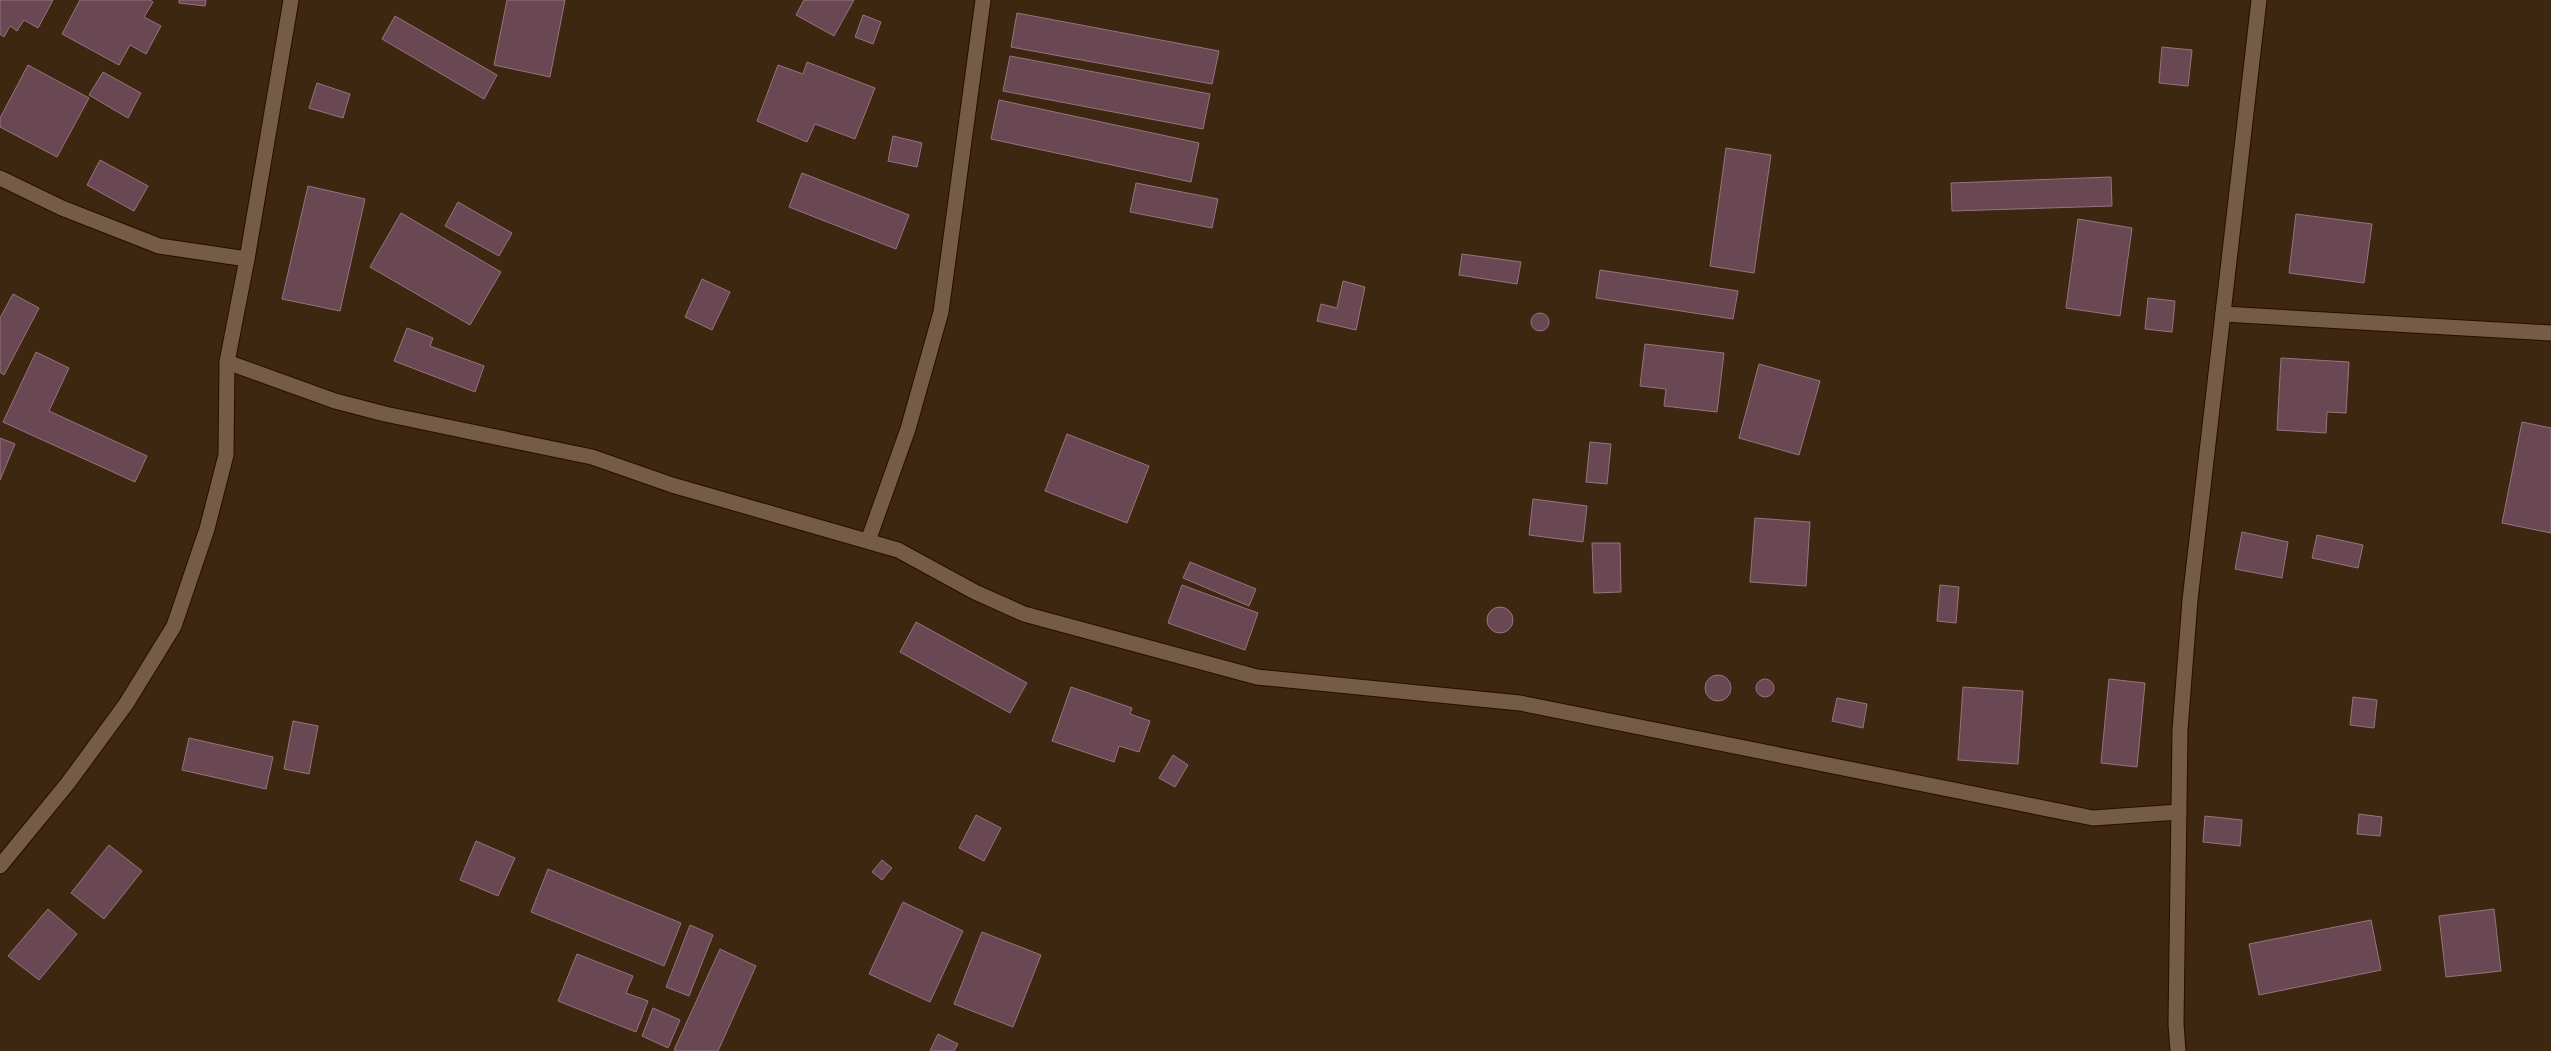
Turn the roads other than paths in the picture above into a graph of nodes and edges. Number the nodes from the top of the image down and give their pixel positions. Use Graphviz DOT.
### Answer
graph roads {
  1 [pos="291,0"];
  2 [pos="983,0"];
  3 [pos="2259,0"];
  4 [pos="0,178"];
  5 [pos="247,259"];
  6 [pos="2223,314"];
  7 [pos="2551,333"];
  8 [pos="227,362"];
  9 [pos="868,541"];
  10 [pos="2179,812"];
  11 [pos="0,866"];
  12 [pos="2178,1051"];
  1 -- 5 [label="street"];
  2 -- 9 [label="street"];
  3 -- 6 [label="street"];
  4 -- 5 [label="street"];
  5 -- 8 [label="street"];
  6 -- 7 [label="street"];
  6 -- 10 [label="street"];
  8 -- 9 [label="street"];
  8 -- 11 [label="street"];
  9 -- 10 [label="street"];
  10 -- 12 [label="street"];
}
